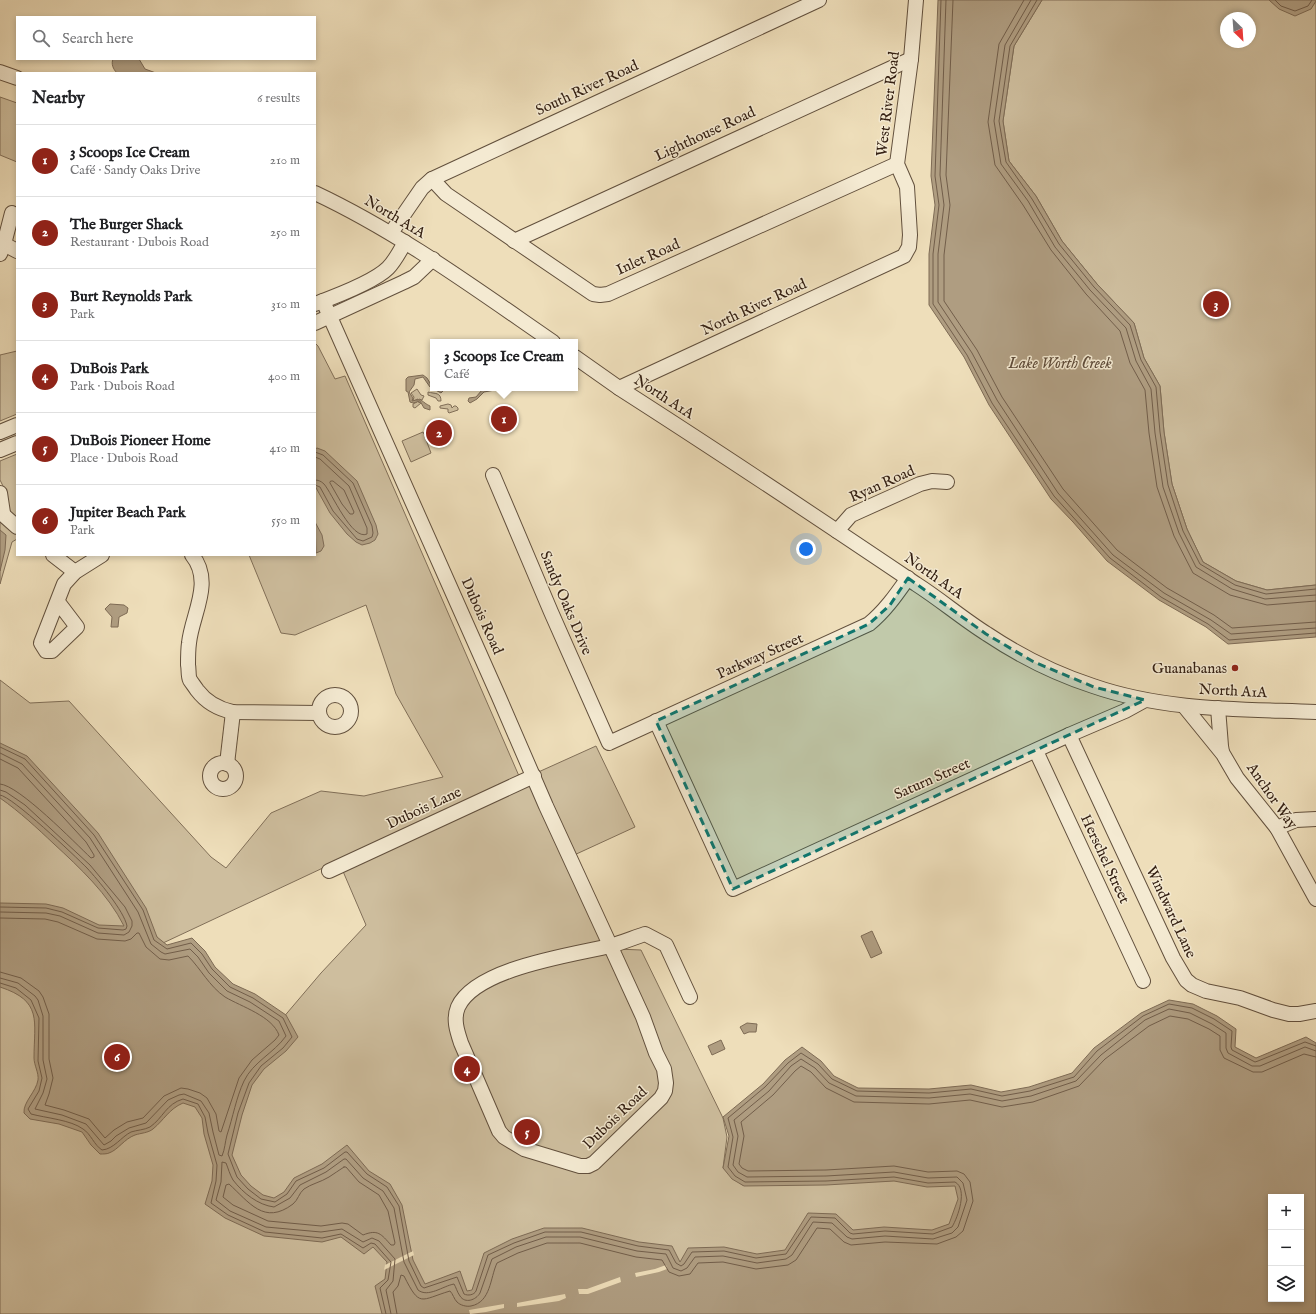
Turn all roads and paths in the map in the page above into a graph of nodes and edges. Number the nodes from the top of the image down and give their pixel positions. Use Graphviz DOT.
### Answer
graph roads {
  1 [pos="819,0"];
  2 [pos="916,0"];
  3 [pos="910,59"];
  4 [pos="0,72"];
  5 [pos="16,78"];
  6 [pos="898,164"];
  7 [pos="432,179"];
  8 [pos="316,193"];
  9 [pos="12,213"];
  10 [pos="391,233"];
  11 [pos="514,240"];
  12 [pos="405,242"];
  13 [pos="1,246"];
  14 [pos="16,251"];
  15 [pos="904,256"];
  16 [pos="432,259"];
  17 [pos="319,303"];
  18 [pos="330,316"];
  19 [pos="316,322"];
  20 [pos="549,339"];
  21 [pos="578,359"];
  22 [pos="620,388"];
  23 [pos="16,425"];
  24 [pos="0,432"];
  25 [pos="16,443"];
  26 [pos="0,450"];
  27 [pos="493,475"];
  28 [pos="948,482"];
  29 [pos="0,493"];
  30 [pos="1,512"];
  31 [pos="16,526"];
  32 [pos="837,531"];
  33 [pos="54,556"];
  34 [pos="100,556"];
  35 [pos="193,556"];
  36 [pos="75,572"];
  37 [pos="908,578"];
  38 [pos="58,602"];
  39 [pos="1145,700"];
  40 [pos="1184,706"];
  41 [pos="1218,708"];
  42 [pos="233,712"];
  43 [pos="1316,712"];
  44 [pos="319,713"];
  45 [pos="656,721"];
  46 [pos="1070,735"];
  47 [pos="609,743"];
  48 [pos="1036,751"];
  49 [pos="1223,754"];
  50 [pos="227,764"];
  51 [pos="534,776"];
  52 [pos="1316,819"];
  53 [pos="1277,828"];
  54 [pos="329,871"];
  55 [pos="1316,899"];
  56 [pos="610,946"];
  57 [pos="1143,981"];
  58 [pos="690,997"];
  59 [pos="1316,1010"];
  1 -- 7 [label="street, South River Road"];
  2 -- 3 [label="street, West River Road"];
  3 -- 6 [label="street, West River Road"];
  3 -- 11 [label="street, Lighthouse Road"];
  4 -- 5 [label="street"];
  6 -- 11 [label="street, Inlet Road"];
  6 -- 15 [label="street, West River Road"];
  7 -- 10 [label="street, South River Road"];
  7 -- 11 [label="street, Inlet Road"];
  8 -- 10 [label="street, North A1A"];
  9 -- 13 [label="street"];
  10 -- 12 [label="street, North A1A"];
  12 -- 16 [label="street, North A1A"];
  12 -- 17 [label="street"];
  13 -- 14 [label="street"];
  15 -- 22 [label="street, North River Road"];
  16 -- 18 [label="street"];
  16 -- 20 [label="street, North A1A"];
  17 -- 18 [label="street, Dubois Road"];
  18 -- 19 [label="street"];
  18 -- 51 [label="street, Dubois Road"];
  21 -- 22 [label="street, North A1A"];
  22 -- 32 [label="street, North A1A"];
  23 -- 24 [label="street"];
  25 -- 26 [label="street"];
  27 -- 47 [label="street, Sandy Oaks Drive"];
  28 -- 32 [label="street, Ryan Road"];
  29 -- 30 [label="street"];
  30 -- 31 [label="street"];
  32 -- 37 [label="street, North A1A"];
  33 -- 36 [label="street"];
  34 -- 36 [label="street"];
  35 -- 42 [label="street"];
  36 -- 38 [label="street"];
  37 -- 39 [label="street, North A1A"];
  37 -- 45 [label="street, Parkway Street"];
  39 -- 40 [label="street, North A1A"];
  39 -- 46 [label="street, Saturn Street"];
  40 -- 41 [label="street, North A1A"];
  40 -- 49 [label="street, Anchor Way"];
  41 -- 43 [label="street, North A1A"];
  41 -- 49 [label="street, Anchor Way"];
  42 -- 44 [label="street"];
  42 -- 50 [label="street"];
  45 -- 47 [label="street, Parkway Street"];
  45 -- 48 [label="street, Saturn Street"];
  46 -- 48 [label="street, Saturn Street"];
  46 -- 59 [label="street, Windward Lane"];
  48 -- 57 [label="street, Herschel Street"];
  49 -- 53 [label="street, Anchor Way"];
  51 -- 54 [label="street, Dubois Lane"];
  51 -- 56 [label="street, Dubois Road"];
  52 -- 53 [label="street"];
  53 -- 55 [label="street, Anchor Way"];
  56 -- 56 [label="street, Dubois Road"];
  56 -- 58 [label="street"];
}
